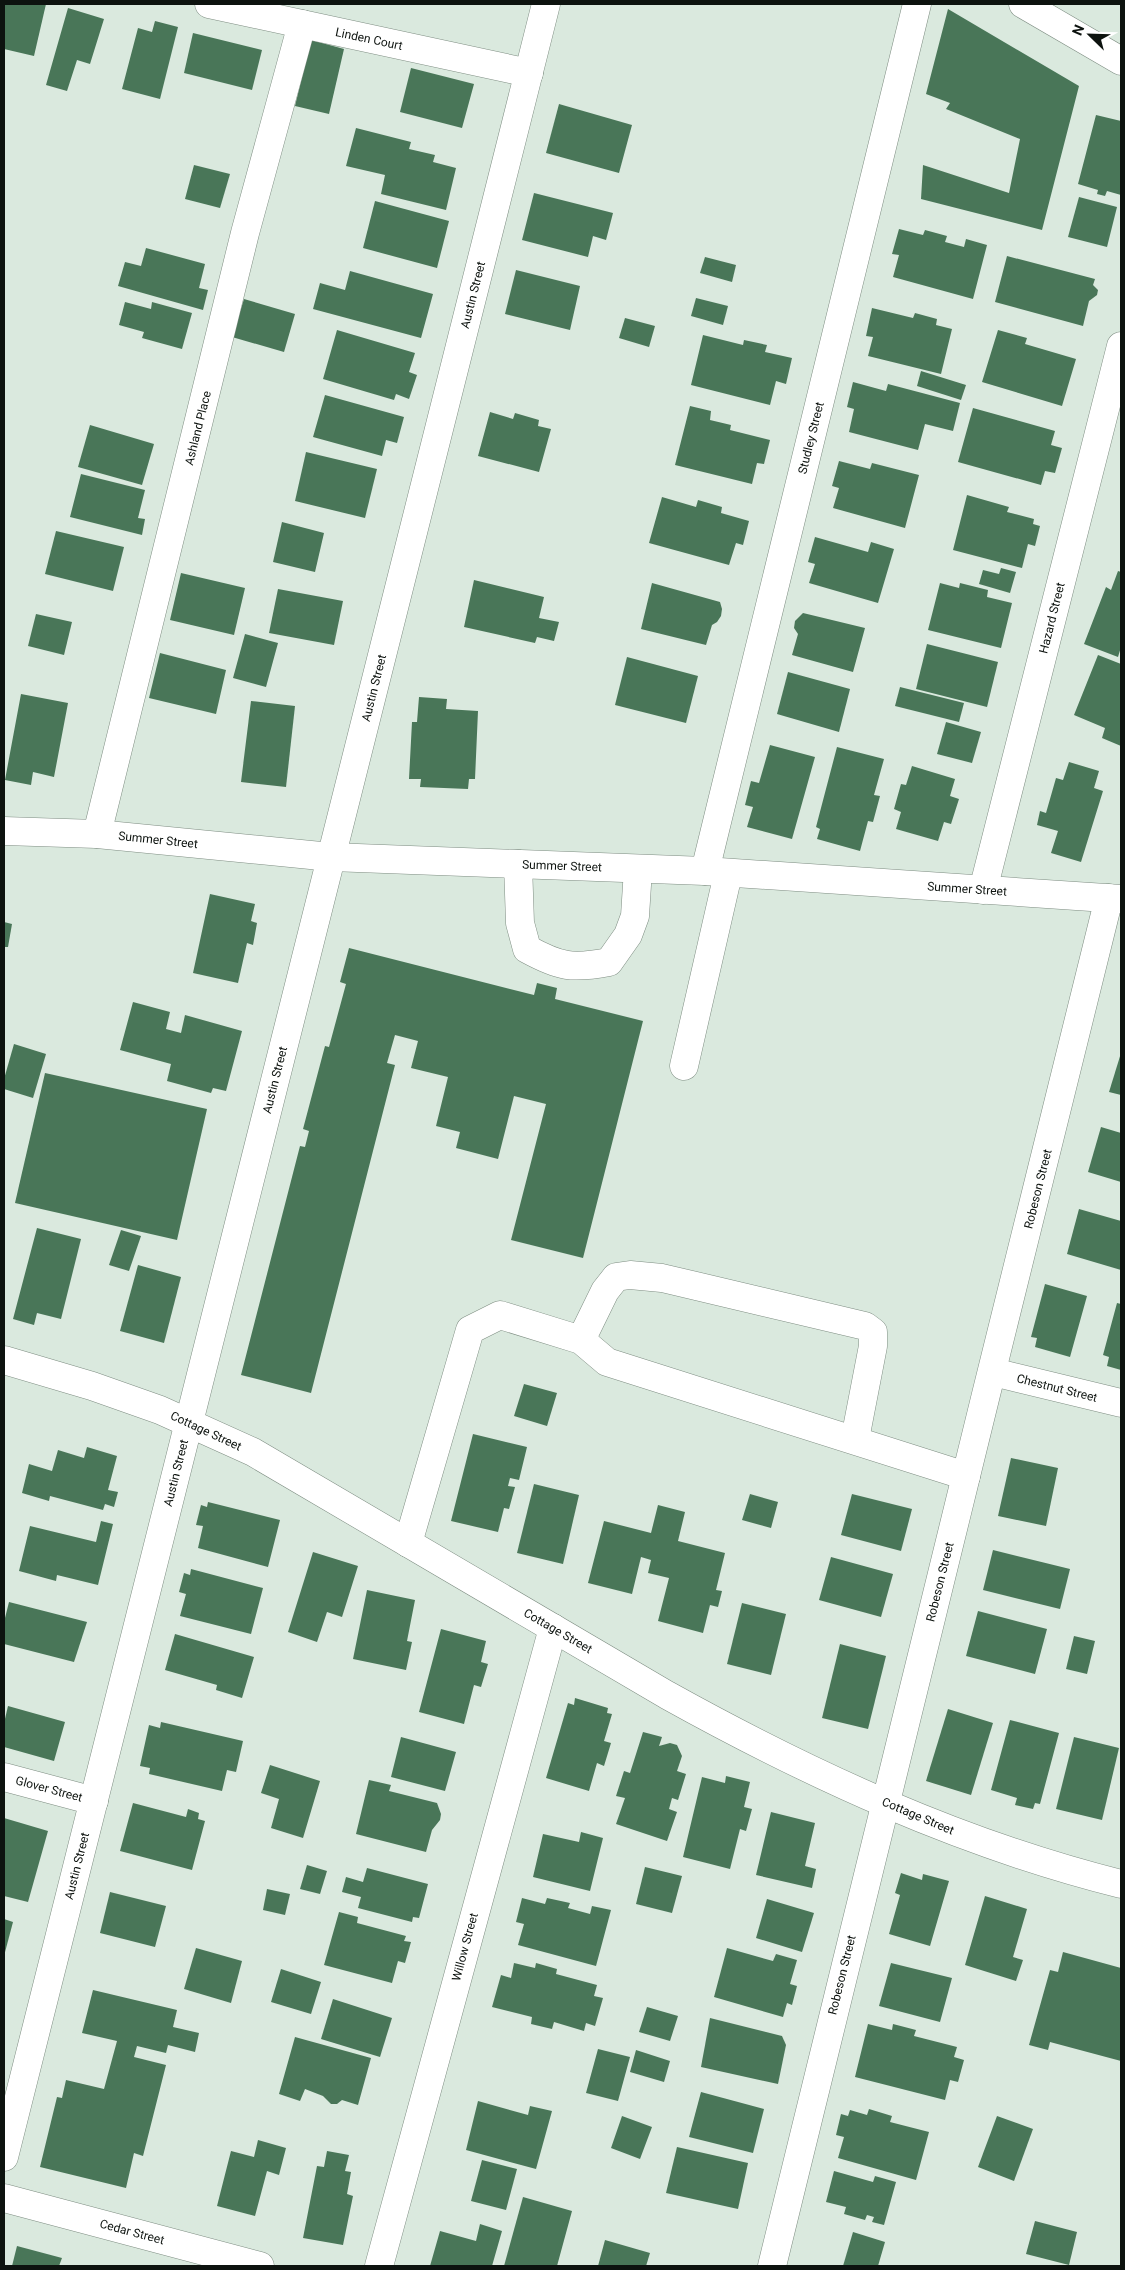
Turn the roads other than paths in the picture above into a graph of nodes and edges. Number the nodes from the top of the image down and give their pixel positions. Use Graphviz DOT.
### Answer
graph roads {
  1 [pos="209,4"];
  2 [pos="546,4"];
  3 [pos="917,4"];
  4 [pos="1023,4"];
  5 [pos="302,24"];
  6 [pos="1121,61"];
  7 [pos="529,73"];
  8 [pos="1121,346"];
  9 [pos="4,831"];
  10 [pos="97,834"];
  11 [pos="331,857"];
  12 [pos="518,864"];
  13 [pos="638,869"];
  14 [pos="716,873"];
  15 [pos="983,890"];
  16 [pos="1115,898"];
  17 [pos="684,1066"];
  18 [pos="581,1340"];
  19 [pos="4,1360"];
  20 [pos="993,1372"];
  21 [pos="1121,1403"];
  22 [pos="189,1422"];
  23 [pos="855,1439"];
  24 [pos="966,1476"];
  25 [pos="408,1543"];
  26 [pos="553,1628"];
  27 [pos="4,1778"];
  28 [pos="94,1801"];
  29 [pos="884,1802"];
  30 [pos="1121,1884"];
  31 [pos="4,2157"];
  32 [pos="4,2198"];
  33 [pos="260,2266"];
  34 [pos="379,2266"];
  35 [pos="772,2266"];
  1 -- 5 [label="street, Linden Court"];
  2 -- 7 [label="street, Austin Street"];
  3 -- 14 [label="street, Studley Street"];
  4 -- 6 [label="street"];
  5 -- 7 [label="street, Linden Court"];
  5 -- 10 [label="street, Ashland Place"];
  7 -- 11 [label="street, Austin Street"];
  8 -- 15 [label="street, Hazard Street"];
  9 -- 10 [label="street, Summer Street"];
  10 -- 11 [label="street, Summer Street"];
  11 -- 12 [label="street, Summer Street"];
  11 -- 22 [label="street, Austin Street"];
  12 -- 13 [label="street, Summer Street"];
  12 -- 13 [label="street"];
  13 -- 14 [label="street, Summer Street"];
  14 -- 15 [label="street, Summer Street"];
  14 -- 17 [label="street, Studley Street"];
  15 -- 16 [label="street, Summer Street"];
  16 -- 20 [label="street, Robeson Street"];
  18 -- 23 [label="street"];
  18 -- 23 [label="street"];
  18 -- 25 [label="street"];
  19 -- 22 [label="street, Cottage Street"];
  20 -- 21 [label="street, Chestnut Street"];
  20 -- 24 [label="street, Robeson Street"];
  22 -- 25 [label="street, Cottage Street"];
  22 -- 28 [label="street, Austin Street"];
  23 -- 24 [label="street"];
  24 -- 29 [label="street, Robeson Street"];
  25 -- 26 [label="street, Cottage Street"];
  26 -- 29 [label="street, Cottage Street"];
  26 -- 34 [label="street, Willow Street"];
  27 -- 28 [label="street, Glover Street"];
  28 -- 31 [label="street, Austin Street"];
  29 -- 30 [label="street, Cottage Street"];
  29 -- 35 [label="street, Robeson Street"];
  32 -- 33 [label="street, Cedar Street"];
}
